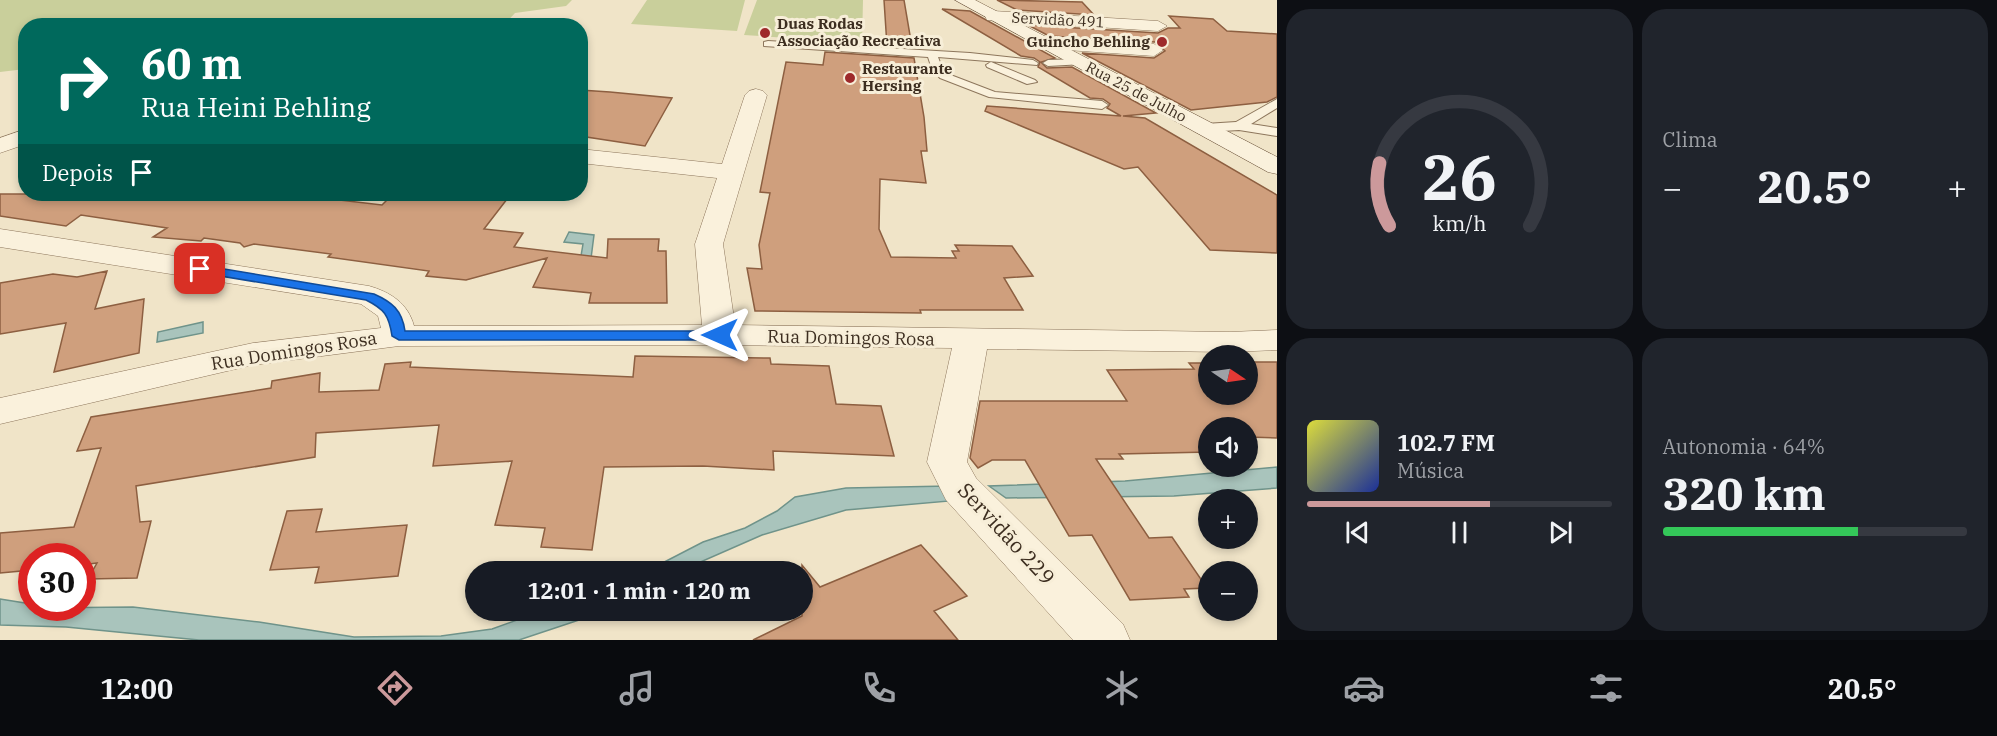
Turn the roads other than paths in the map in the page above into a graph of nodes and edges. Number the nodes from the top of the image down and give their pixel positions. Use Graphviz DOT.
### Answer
graph roads {
  1 [pos="963,0"];
  2 [pos="993,16"];
  3 [pos="1158,26"];
  4 [pos="768,44"];
  5 [pos="1154,50"];
  6 [pos="1047,53"];
  7 [pos="932,54"];
  8 [pos="970,56"];
  9 [pos="1031,82"];
  10 [pos="756,95"];
  11 [pos="1041,100"];
  12 [pos="1277,103"];
  13 [pos="1102,105"];
  14 [pos="1277,132"];
  15 [pos="1240,136"];
  16 [pos="18,138"];
  17 [pos="0,146"];
  18 [pos="588,157"];
  19 [pos="1277,160"];
  20 [pos="1277,167"];
  21 [pos="731,172"];
  22 [pos="0,238"];
  23 [pos="720,335"];
  24 [pos="399,336"];
  25 [pos="971,340"];
  26 [pos="1277,340"];
  27 [pos="0,411"];
  28 [pos="1105,640"];
  1 -- 2 [label="street, Rua 25 de Julho"];
  2 -- 3 [label="street, Servidão 491"];
  2 -- 6 [label="street, Rua 25 de Julho"];
  4 -- 7 [label="lane"];
  5 -- 6 [label="street"];
  6 -- 15 [label="street, Rua 25 de Julho"];
  7 -- 8 [label="lane"];
  7 -- 11 [label="lane"];
  8 -- 9 [label="lane"];
  8 -- 9 [label="lane"];
  9 -- 11 [label="lane"];
  10 -- 21 [label="street"];
  11 -- 13 [label="lane"];
  12 -- 15 [label="lane"];
  14 -- 15 [label="lane"];
  15 -- 19 [label="street"];
  15 -- 20 [label="street, Rua 25 de Julho"];
  16 -- 17 [label="street"];
  18 -- 21 [label="street"];
  21 -- 23 [label="street"];
  22 -- 24 [label="street"];
  23 -- 24 [label="street, Rua Domingos Rosa"];
  23 -- 25 [label="street, Rua Domingos Rosa"];
  24 -- 27 [label="street, Rua Domingos Rosa"];
  25 -- 26 [label="street, Rua Domingos Rosa"];
  25 -- 28 [label="street, Servidão 229"];
}
